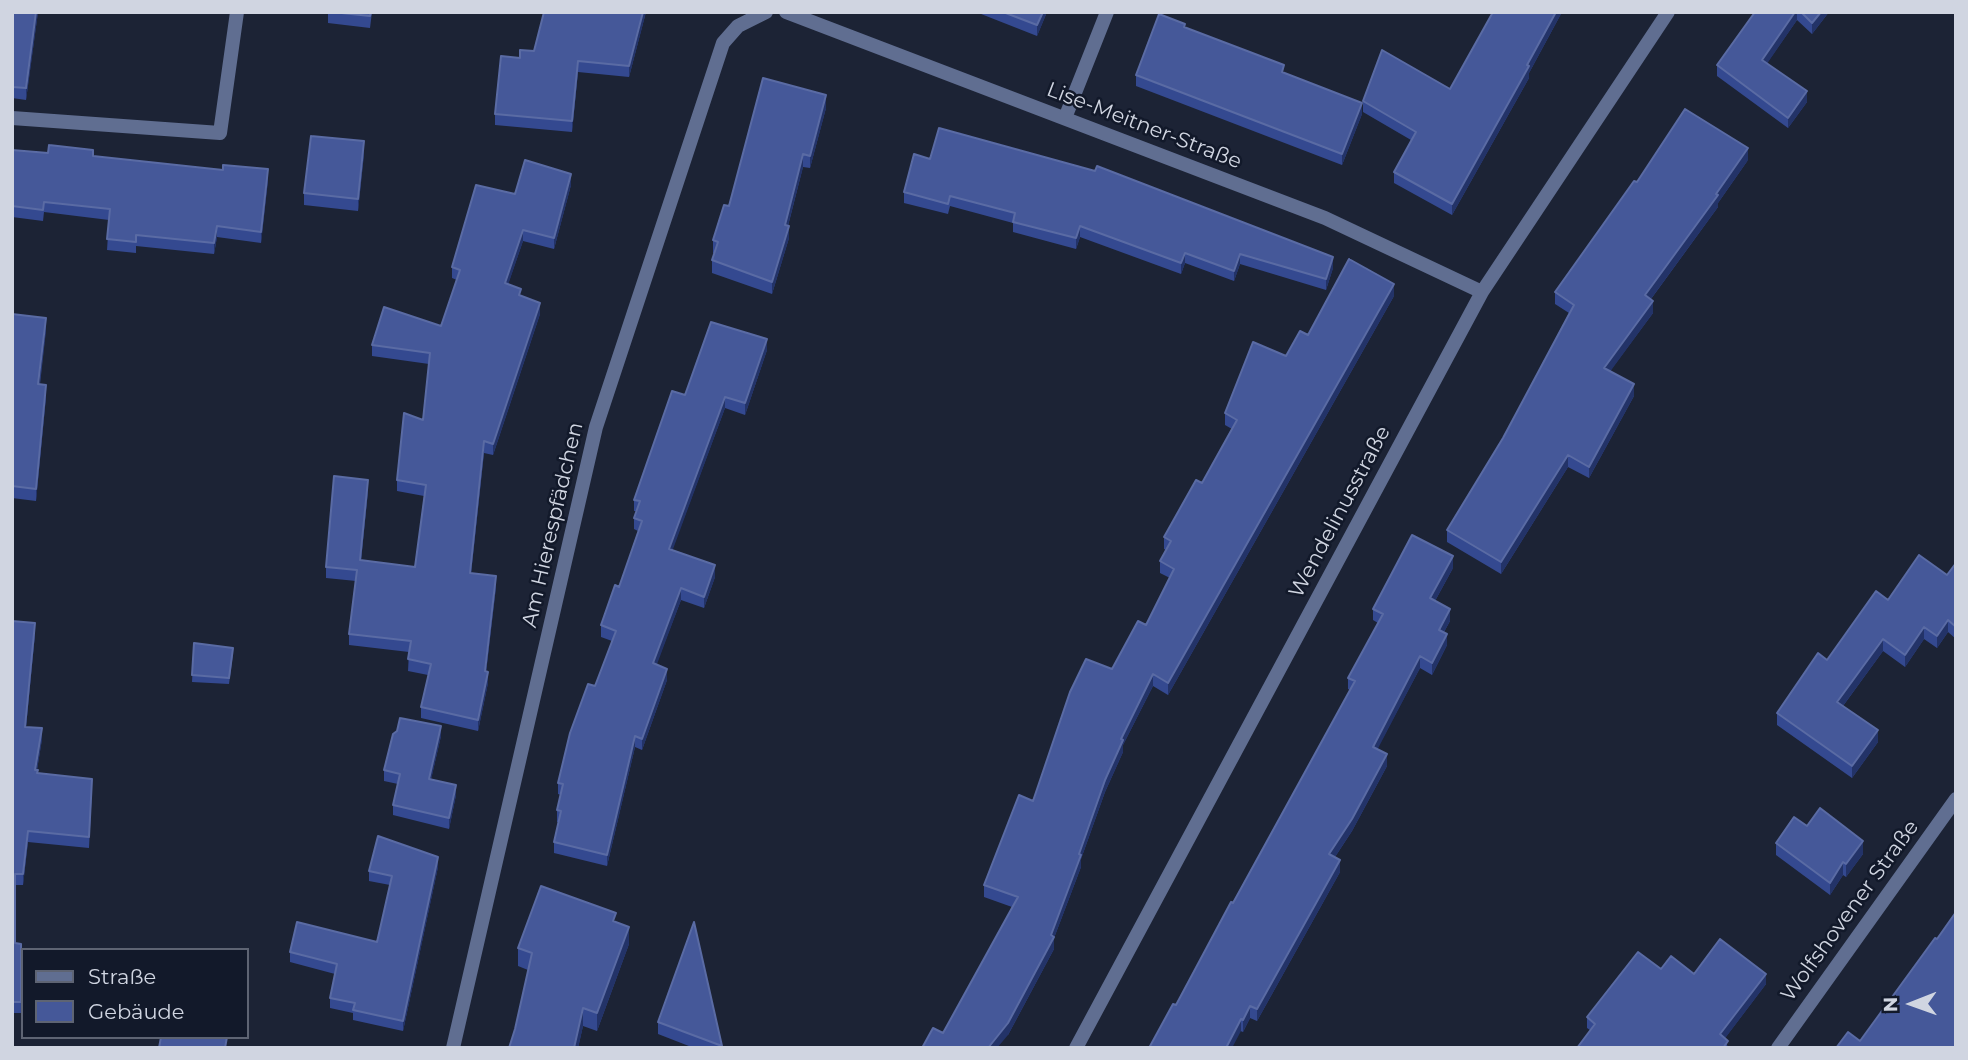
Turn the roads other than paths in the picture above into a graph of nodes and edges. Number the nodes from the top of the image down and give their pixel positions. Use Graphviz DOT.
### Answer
graph roads {
  1 [pos="237,12"];
  2 [pos="766,12"];
  3 [pos="786,12"];
  4 [pos="1107,12"];
  5 [pos="1668,12"];
  6 [pos="12,118"];
  7 [pos="1065,118"];
  8 [pos="1482,292"];
  9 [pos="1956,799"];
  10 [pos="453,1048"];
  11 [pos="1076,1048"];
  12 [pos="1778,1048"];
  1 -- 6 [label="street"];
  2 -- 10 [label="street, Am Hierespfädchen"];
  3 -- 7 [label="street, Lise-Meitner-Straße"];
  4 -- 7 [label="street"];
  5 -- 8 [label="street, Wendelinusstraße"];
  7 -- 8 [label="street, Lise-Meitner-Straße"];
  8 -- 11 [label="street, Wendelinusstraße"];
  9 -- 12 [label="street, Wolfshovener Straße"];
}
